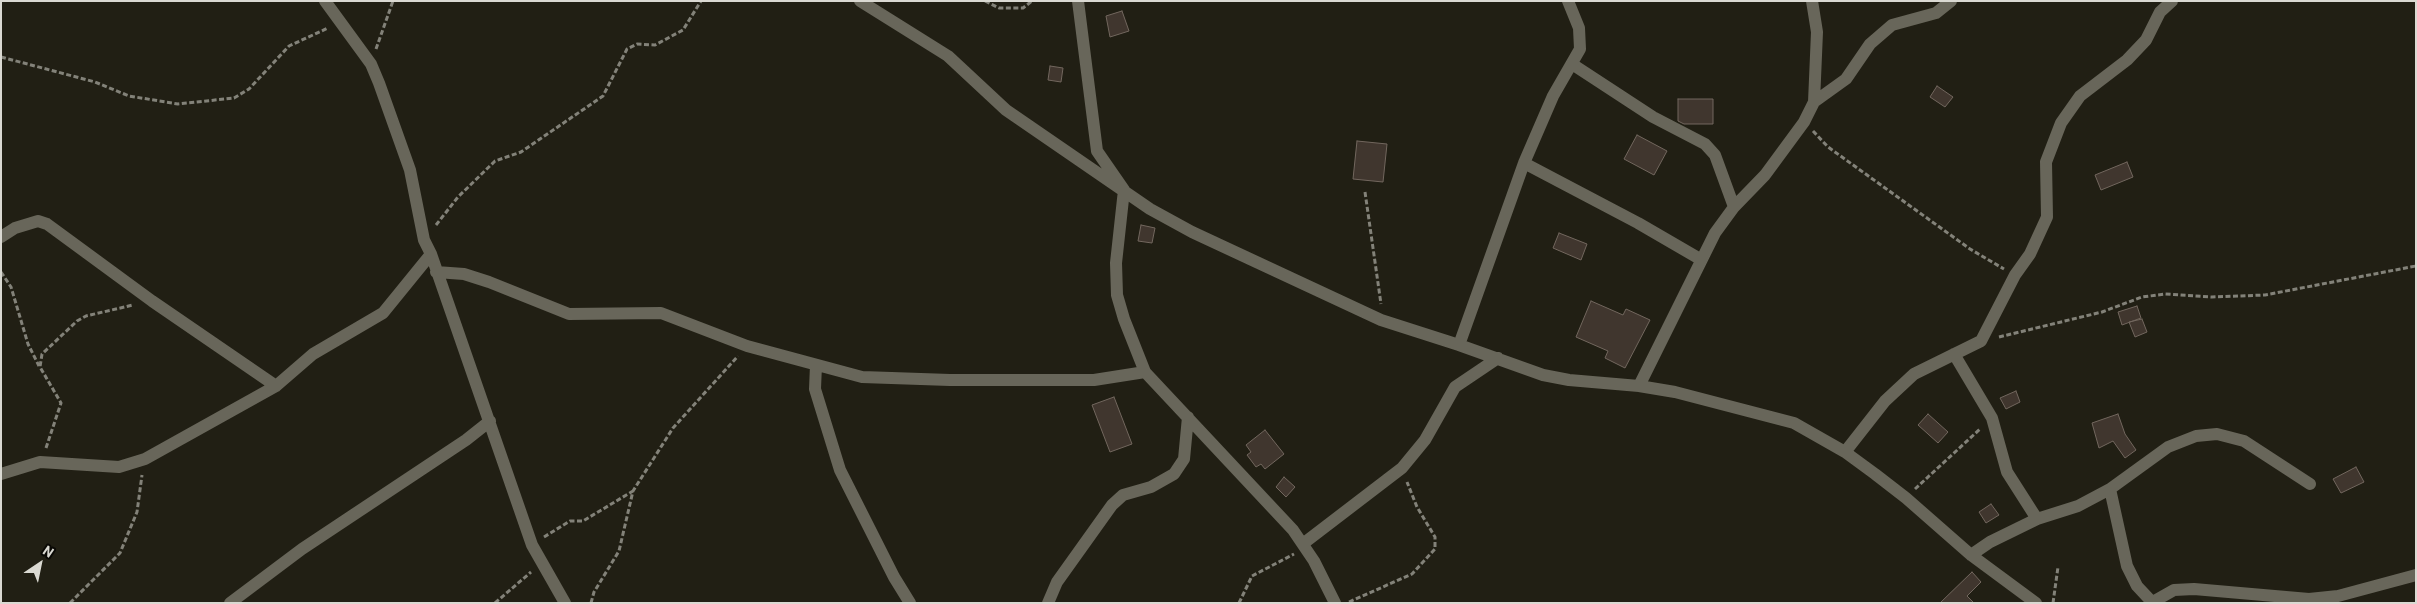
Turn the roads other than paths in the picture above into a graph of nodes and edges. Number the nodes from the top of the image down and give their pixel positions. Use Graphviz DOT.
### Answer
graph roads {
  1 [pos="325,1"];
  2 [pos="860,1"];
  3 [pos="1078,1"];
  4 [pos="1568,1"];
  5 [pos="1812,1"];
  6 [pos="1951,1"];
  7 [pos="2172,1"];
  8 [pos="2159,6"];
  9 [pos="1572,64"];
  10 [pos="1814,102"];
  11 [pos="1524,163"];
  12 [pos="1124,190"];
  13 [pos="1734,207"];
  14 [pos="1,237"];
  15 [pos="431,254"];
  16 [pos="1700,259"];
  17 [pos="436,272"];
  18 [pos="1459,345"];
  19 [pos="1954,354"];
  20 [pos="1498,358"];
  21 [pos="816,366"];
  22 [pos="1145,372"];
  23 [pos="276,386"];
  24 [pos="1639,386"];
  25 [pos="1188,418"];
  26 [pos="490,421"];
  27 [pos="1845,452"];
  28 [pos="1,474"];
  29 [pos="2310,484"];
  30 [pos="2110,489"];
  31 [pos="2037,519"];
  32 [pos="1304,543"];
  33 [pos="1971,555"];
  34 [pos="2416,575"];
  35 [pos="2152,602"];
  36 [pos="230,603"];
  37 [pos="565,603"];
  38 [pos="910,603"];
  39 [pos="1048,603"];
  40 [pos="1335,603"];
  41 [pos="2036,603"];
  1 -- 15 [label="street"];
  2 -- 12 [label="street"];
  3 -- 12 [label="street"];
  4 -- 9 [label="street"];
  5 -- 10 [label="street"];
  6 -- 10 [label="street"];
  7 -- 8 [label="street"];
  8 -- 19 [label="street"];
  9 -- 11 [label="street"];
  9 -- 13 [label="street"];
  10 -- 13 [label="street"];
  11 -- 16 [label="street"];
  11 -- 18 [label="street"];
  12 -- 18 [label="street"];
  12 -- 22 [label="street"];
  13 -- 16 [label="street"];
  14 -- 23 [label="street"];
  15 -- 17 [label="street"];
  15 -- 23 [label="street"];
  16 -- 24 [label="street"];
  17 -- 21 [label="street"];
  17 -- 26 [label="street"];
  18 -- 20 [label="street"];
  19 -- 27 [label="street"];
  19 -- 31 [label="street"];
  20 -- 24 [label="street"];
  20 -- 32 [label="street"];
  21 -- 22 [label="street"];
  21 -- 38 [label="street"];
  22 -- 25 [label="street"];
  23 -- 28 [label="street"];
  24 -- 27 [label="street"];
  25 -- 32 [label="street"];
  25 -- 39 [label="street"];
  26 -- 36 [label="street"];
  26 -- 37 [label="street"];
  27 -- 33 [label="street"];
  29 -- 30 [label="street"];
  30 -- 31 [label="street"];
  30 -- 35 [label="street"];
  31 -- 33 [label="street"];
  32 -- 40 [label="street"];
  33 -- 41 [label="street"];
  34 -- 35 [label="street"];
}
